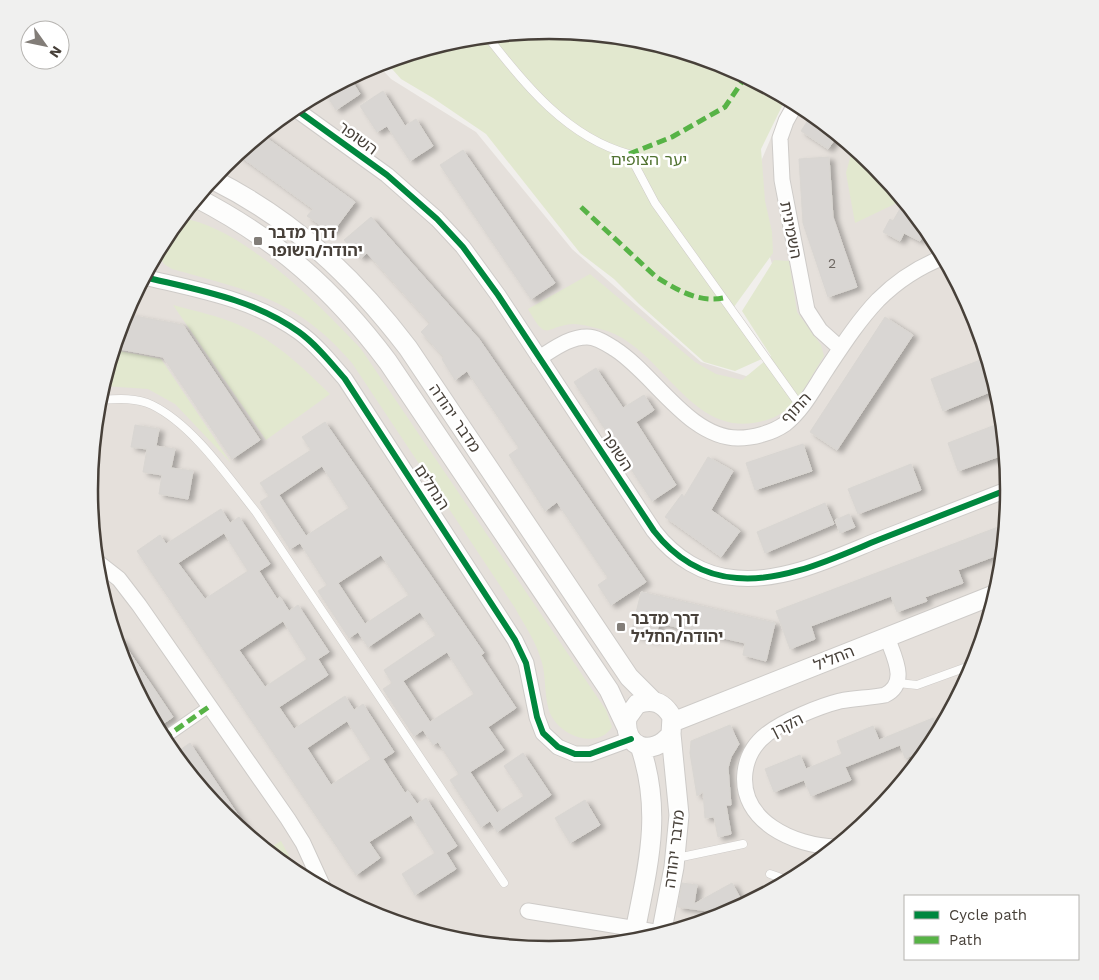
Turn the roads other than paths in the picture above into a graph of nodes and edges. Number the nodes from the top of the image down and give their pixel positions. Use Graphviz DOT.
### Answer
graph roads {
  1 [pos="492,43"];
  2 [pos="792,110"];
  3 [pos="301,113"];
  4 [pos="219,183"];
  5 [pos="202,201"];
  6 [pos="937,260"];
  7 [pos="151,279"];
  8 [pos="840,348"];
  9 [pos="539,358"];
  10 [pos="108,400"];
  11 [pos="801,407"];
  12 [pos="1001,492"];
  13 [pos="105,568"];
  14 [pos="987,597"];
  15 [pos="887,637"];
  16 [pos="964,668"];
  17 [pos="898,683"];
  18 [pos="653,701"];
  19 [pos="210,706"];
  20 [pos="672,728"];
  21 [pos="170,734"];
  22 [pos="632,737"];
  23 [pos="743,844"];
  24 [pos="826,846"];
  25 [pos="675,858"];
  26 [pos="770,874"];
  27 [pos="319,878"];
  28 [pos="780,878"];
  29 [pos="504,883"];
  30 [pos="528,910"];
  31 [pos="662,927"];
  32 [pos="634,933"];
  33 [pos="630,934"];
  1 -- 11 [label="lane"];
  2 -- 8 [label="street, השמינית"];
  3 -- 9 [label="street, השופר"];
  4 -- 18 [label="street, מדבר יהודה"];
  5 -- 22 [label="street, מדבר יהודה"];
  6 -- 8 [label="street, התוף"];
  7 -- 22 [label="street, הנחלים"];
  8 -- 11 [label="street, התוף"];
  9 -- 11 [label="street, התוף"];
  9 -- 12 [label="street, השופר"];
  10 -- 29 [label="lane"];
  13 -- 19 [label="street"];
  14 -- 15 [label="street, החליל"];
  15 -- 17 [label="street"];
  15 -- 20 [label="street, החליל"];
  16 -- 17 [label="lane"];
  17 -- 24 [label="street, הקרן"];
  18 -- 20 [label="street"];
  18 -- 22 [label="street"];
  19 -- 21 [label="street"];
  19 -- 27 [label="street"];
  20 -- 22 [label="street"];
  20 -- 25 [label="street, מדבר יהודה"];
  22 -- 32 [label="street, מדבר יהודה"];
  23 -- 25 [label="lane"];
  25 -- 31 [label="street, מדבר יהודה"];
  26 -- 28 [label="lane"];
  30 -- 33 [label="street"];
}
